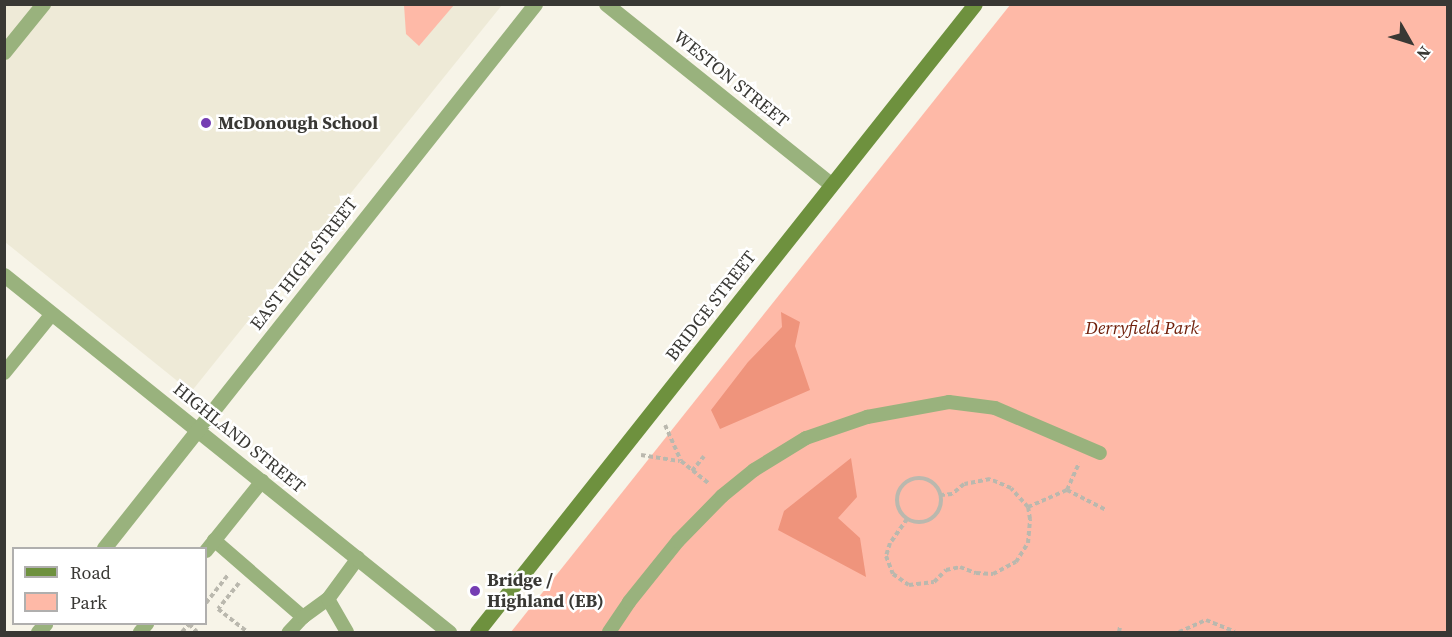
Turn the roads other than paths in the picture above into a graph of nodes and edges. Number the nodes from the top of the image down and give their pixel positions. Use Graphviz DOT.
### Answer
graph roads {
  1 [pos="43,4"];
  2 [pos="535,4"];
  3 [pos="606,4"];
  4 [pos="975,4"];
  5 [pos="4,52"];
  6 [pos="831,184"];
  7 [pos="4,275"];
  8 [pos="52,314"];
  9 [pos="4,373"];
  10 [pos="197,429"];
  11 [pos="1094,450"];
  12 [pos="262,481"];
  13 [pos="210,546"];
  14 [pos="106,547"];
  15 [pos="358,558"];
  16 [pos="328,599"];
  17 [pos="303,617"];
  18 [pos="289,633"];
  19 [pos="347,633"];
  20 [pos="449,633"];
  21 [pos="477,633"];
  22 [pos="609,633"];
  1 -- 5 [label="street"];
  2 -- 10 [label="street, EAST HIGH STREET"];
  3 -- 6 [label="street, WESTON STREET"];
  4 -- 6 [label="main road, BRIDGE STREET"];
  6 -- 21 [label="main road, BRIDGE STREET"];
  7 -- 8 [label="street, HIGHLAND STREET"];
  8 -- 9 [label="lane"];
  8 -- 10 [label="street, HIGHLAND STREET"];
  10 -- 12 [label="street, HIGHLAND STREET"];
  10 -- 14 [label="street, EAST HIGH STREET"];
  11 -- 22 [label="lane"];
  12 -- 13 [label="lane"];
  12 -- 15 [label="street, HIGHLAND STREET"];
  13 -- 17 [label="lane"];
  15 -- 16 [label="lane"];
  15 -- 20 [label="street, HIGHLAND STREET"];
  16 -- 17 [label="lane"];
  16 -- 19 [label="lane"];
  17 -- 18 [label="lane"];
}
